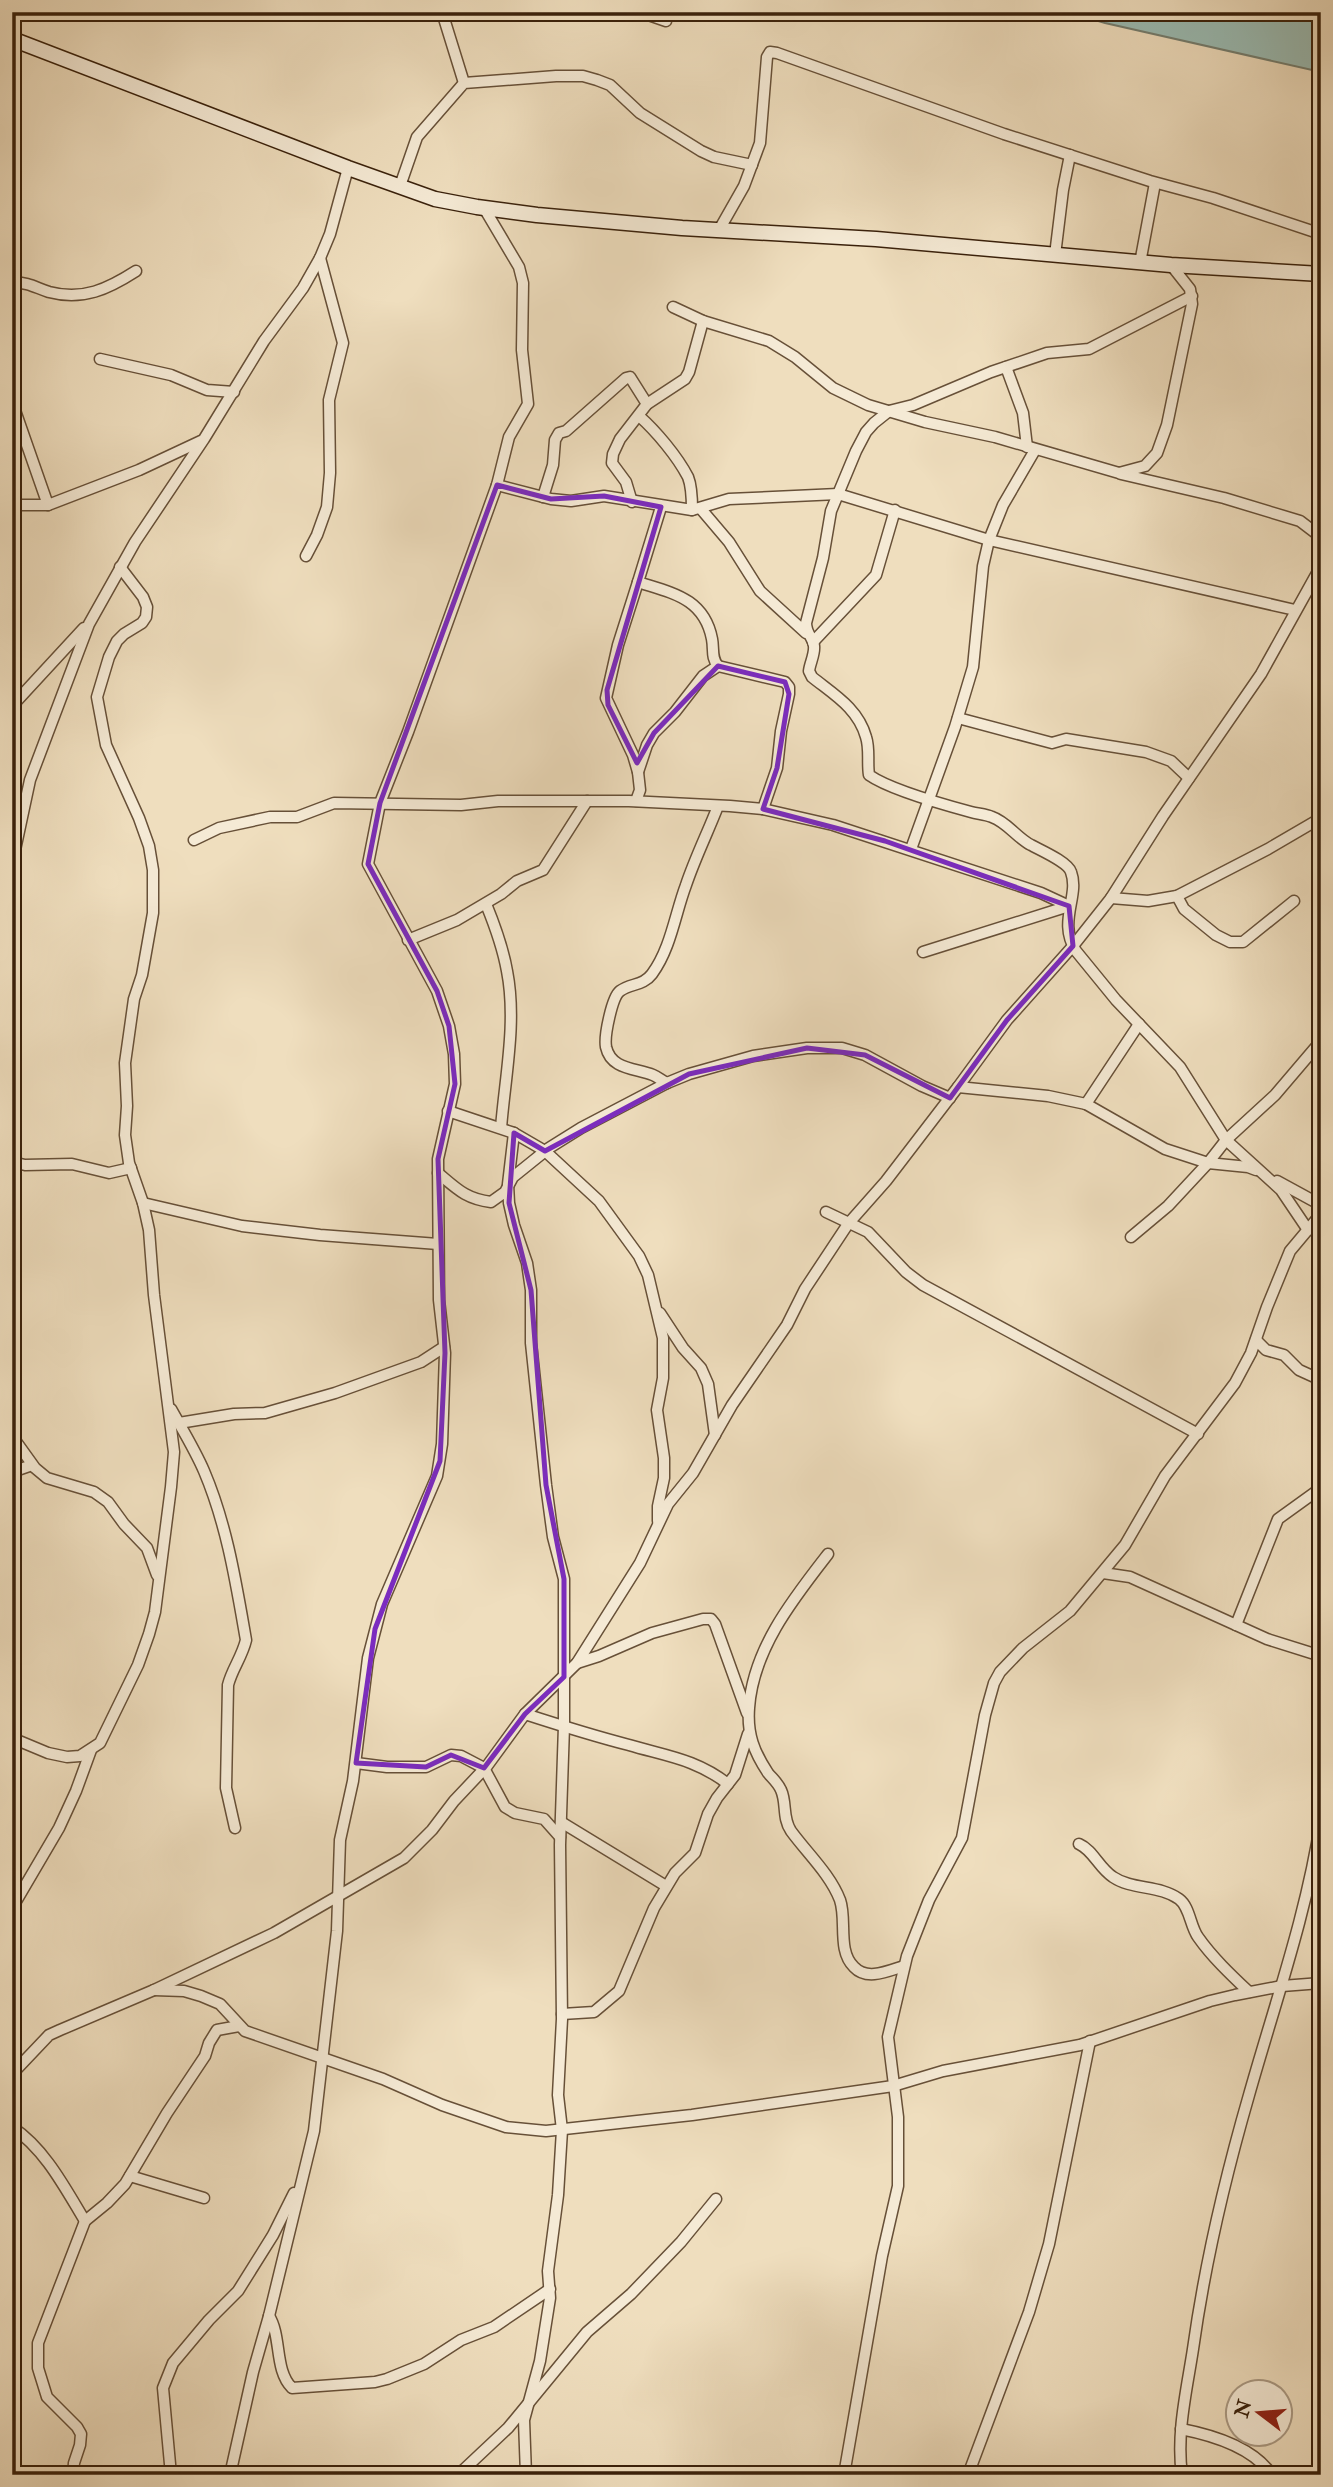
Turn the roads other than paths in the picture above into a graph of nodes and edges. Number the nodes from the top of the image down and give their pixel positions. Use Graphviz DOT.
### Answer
graph roads {
  1 [pos="442,12"];
  2 [pos="640,12"];
  3 [pos="666,21"];
  4 [pos="12,39"];
  5 [pos="464,83"];
  6 [pos="1070,155"];
  7 [pos="752,165"];
  8 [pos="348,168"];
  9 [pos="1155,183"];
  10 [pos="400,186"];
  11 [pos="484,208"];
  12 [pos="719,230"];
  13 [pos="1321,234"];
  14 [pos="1055,255"];
  15 [pos="320,258"];
  16 [pos="1140,263"];
  17 [pos="1171,265"];
  18 [pos="136,271"];
  19 [pos="1321,274"];
  20 [pos="12,282"];
  21 [pos="1192,296"];
  22 [pos="673,307"];
  23 [pos="704,321"];
  24 [pos="100,359"];
  25 [pos="1006,367"];
  26 [pos="234,392"];
  27 [pos="12,402"];
  28 [pos="647,404"];
  29 [pos="868,405"];
  30 [pos="889,411"];
  31 [pos="639,416"];
  32 [pos="866,432"];
  33 [pos="204,439"];
  34 [pos="1031,448"];
  35 [pos="1119,473"];
  36 [pos="497,485"];
  37 [pos="838,494"];
  38 [pos="543,497"];
  39 [pos="632,502"];
  40 [pos="12,505"];
  41 [pos="48,505"];
  42 [pos="661,507"];
  43 [pos="696,509"];
  44 [pos="895,510"];
  45 [pos="1321,537"];
  46 [pos="989,540"];
  47 [pos="306,556"];
  48 [pos="1321,566"];
  49 [pos="120,567"];
  50 [pos="638,582"];
  51 [pos="1295,610"];
  52 [pos="89,624"];
  53 [pos="810,638"];
  54 [pos="718,666"];
  55 [pos="12,706"];
  56 [pos="958,718"];
  57 [pos="638,772"];
  58 [pos="1189,778"];
  59 [pos="930,799"];
  60 [pos="586,801"];
  61 [pos="636,801"];
  62 [pos="380,803"];
  63 [pos="718,806"];
  64 [pos="763,809"];
  65 [pos="1321,818"];
  66 [pos="194,840"];
  67 [pos="911,849"];
  68 [pos="12,864"];
  69 [pos="1177,896"];
  70 [pos="1111,898"];
  71 [pos="1294,901"];
  72 [pos="486,904"];
  73 [pos="1069,906"];
  74 [pos="408,940"];
  75 [pos="1073,946"];
  76 [pos="923,952"];
  77 [pos="1139,1024"];
  78 [pos="1321,1041"];
  79 [pos="667,1083"];
  80 [pos="958,1087"];
  81 [pos="950,1098"];
  82 [pos="1086,1104"];
  83 [pos="448,1111"];
  84 [pos="501,1128"];
  85 [pos="514,1133"];
  86 [pos="1226,1140"];
  87 [pos="545,1151"];
  88 [pos="12,1162"];
  89 [pos="1208,1163"];
  90 [pos="131,1168"];
  91 [pos="438,1173"];
  92 [pos="1264,1174"];
  93 [pos="508,1184"];
  94 [pos="143,1203"];
  95 [pos="1321,1205"];
  96 [pos="826,1212"];
  97 [pos="1321,1214"];
  98 [pos="848,1224"];
  99 [pos="1308,1230"];
  100 [pos="1131,1237"];
  101 [pos="438,1244"];
  102 [pos="655,1305"];
  103 [pos="1255,1340"];
  104 [pos="444,1347"];
  105 [pos="1321,1380"];
  106 [pos="168,1405"];
  107 [pos="179,1423"];
  108 [pos="1198,1434"];
  109 [pos="12,1436"];
  110 [pos="715,1436"];
  111 [pos="32,1465"];
  112 [pos="12,1472"];
  113 [pos="1321,1488"];
  114 [pos="658,1521"];
  115 [pos="828,1554"];
  116 [pos="1103,1573"];
  117 [pos="159,1581"];
  118 [pos="1236,1625"];
  119 [pos="1321,1656"];
  120 [pos="577,1663"];
  121 [pos="564,1677"];
  122 [pos="525,1714"];
  123 [pos="749,1718"];
  124 [pos="564,1726"];
  125 [pos="749,1731"];
  126 [pos="12,1738"];
  127 [pos="91,1750"];
  128 [pos="356,1763"];
  129 [pos="484,1768"];
  130 [pos="728,1784"];
  131 [pos="1321,1819"];
  132 [pos="561,1822"];
  133 [pos="235,1828"];
  134 [pos="560,1837"];
  135 [pos="1079,1844"];
  136 [pos="12,1880"];
  137 [pos="666,1886"];
  138 [pos="24,1887"];
  139 [pos="338,1894"];
  140 [pos="904,1966"];
  141 [pos="12,1971"];
  142 [pos="1321,1983"];
  143 [pos="1282,1986"];
  144 [pos="12,1989"];
  145 [pos="154,1990"];
  146 [pos="1249,1992"];
  147 [pos="12,2005"];
  148 [pos="562,2014"];
  149 [pos="239,2026"];
  150 [pos="1090,2042"];
  151 [pos="321,2057"];
  152 [pos="12,2074"];
  153 [pos="893,2085"];
  154 [pos="12,2127"];
  155 [pos="562,2130"];
  156 [pos="304,2175"];
  157 [pos="130,2176"];
  158 [pos="204,2198"];
  159 [pos="716,2199"];
  160 [pos="85,2221"];
  161 [pos="550,2289"];
  162 [pos="270,2316"];
  163 [pos="526,2409"];
  164 [pos="1181,2429"];
  165 [pos="1269,2471"];
  166 [pos="73,2475"];
  167 [pos="171,2475"];
  168 [pos="230,2475"];
  169 [pos="458,2475"];
  170 [pos="526,2475"];
  171 [pos="844,2475"];
  172 [pos="968,2475"];
  173 [pos="1182,2475"];
  1 -- 5 [label="street"];
  2 -- 3 [label="street"];
  4 -- 8 [label="street"];
  5 -- 7 [label="street"];
  5 -- 10 [label="street"];
  6 -- 7 [label="street"];
  6 -- 9 [label="street"];
  6 -- 14 [label="street"];
  7 -- 12 [label="street"];
  8 -- 10 [label="street"];
  8 -- 15 [label="street"];
  9 -- 13 [label="street"];
  9 -- 16 [label="street"];
  10 -- 11 [label="street"];
  11 -- 12 [label="street"];
  11 -- 36 [label="street"];
  12 -- 14 [label="street"];
  14 -- 16 [label="street"];
  15 -- 26 [label="street"];
  15 -- 47 [label="street"];
  16 -- 17 [label="street"];
  17 -- 19 [label="street"];
  17 -- 21 [label="street"];
  18 -- 20 [label="street"];
  21 -- 25 [label="street"];
  21 -- 35 [label="street"];
  22 -- 23 [label="street"];
  23 -- 28 [label="street"];
  23 -- 29 [label="street"];
  24 -- 26 [label="street"];
  25 -- 30 [label="street"];
  25 -- 34 [label="street"];
  26 -- 33 [label="street"];
  27 -- 41 [label="street"];
  28 -- 31 [label="street"];
  28 -- 38 [label="street"];
  29 -- 30 [label="street"];
  29 -- 32 [label="street"];
  30 -- 32 [label="street"];
  30 -- 34 [label="street"];
  31 -- 39 [label="street"];
  31 -- 43 [label="street"];
  32 -- 37 [label="street"];
  33 -- 41 [label="street"];
  33 -- 49 [label="street"];
  34 -- 35 [label="street"];
  34 -- 46 [label="street"];
  35 -- 45 [label="street"];
  36 -- 38 [label="street"];
  36 -- 62 [label="street"];
  37 -- 43 [label="street"];
  37 -- 44 [label="street"];
  37 -- 53 [label="street"];
  38 -- 39 [label="street"];
  39 -- 42 [label="street"];
  40 -- 41 [label="street"];
  42 -- 43 [label="street"];
  42 -- 50 [label="street"];
  43 -- 53 [label="street"];
  44 -- 46 [label="street"];
  44 -- 53 [label="street"];
  46 -- 51 [label="street"];
  46 -- 56 [label="street"];
  48 -- 51 [label="street"];
  49 -- 52 [label="street"];
  49 -- 90 [label="street"];
  50 -- 54 [label="street"];
  50 -- 57 [label="street"];
  51 -- 58 [label="street"];
  52 -- 55 [label="street"];
  52 -- 68 [label="street"];
  53 -- 59 [label="street"];
  54 -- 57 [label="street"];
  54 -- 64 [label="street"];
  56 -- 58 [label="street"];
  56 -- 59 [label="street"];
  57 -- 61 [label="street"];
  58 -- 70 [label="street"];
  59 -- 67 [label="street"];
  59 -- 73 [label="street"];
  60 -- 61 [label="street"];
  60 -- 62 [label="street"];
  60 -- 72 [label="street"];
  61 -- 63 [label="street"];
  62 -- 66 [label="street"];
  62 -- 74 [label="street"];
  63 -- 64 [label="street"];
  63 -- 79 [label="street"];
  64 -- 67 [label="street"];
  65 -- 69 [label="street"];
  67 -- 73 [label="street"];
  69 -- 70 [label="street"];
  69 -- 71 [label="street"];
  70 -- 75 [label="street"];
  72 -- 74 [label="street"];
  72 -- 84 [label="street"];
  73 -- 75 [label="street"];
  73 -- 76 [label="street"];
  74 -- 83 [label="street"];
  75 -- 77 [label="street"];
  75 -- 80 [label="street"];
  77 -- 82 [label="street"];
  77 -- 86 [label="street"];
  78 -- 86 [label="street"];
  79 -- 81 [label="street"];
  79 -- 87 [label="street"];
  80 -- 81 [label="street"];
  80 -- 82 [label="street"];
  81 -- 98 [label="street"];
  82 -- 89 [label="street"];
  83 -- 84 [label="street"];
  83 -- 91 [label="street"];
  84 -- 85 [label="street"];
  85 -- 87 [label="street"];
  85 -- 93 [label="street"];
  86 -- 89 [label="street"];
  86 -- 92 [label="street"];
  87 -- 93 [label="street"];
  87 -- 102 [label="street"];
  88 -- 90 [label="street"];
  89 -- 92 [label="street"];
  89 -- 100 [label="street"];
  90 -- 94 [label="street"];
  91 -- 93 [label="street"];
  91 -- 101 [label="street"];
  92 -- 95 [label="street"];
  92 -- 99 [label="street"];
  93 -- 121 [label="street"];
  94 -- 101 [label="street"];
  94 -- 106 [label="street"];
  96 -- 98 [label="street"];
  97 -- 99 [label="street"];
  98 -- 108 [label="street"];
  98 -- 110 [label="street"];
  99 -- 103 [label="street"];
  101 -- 104 [label="street"];
  102 -- 110 [label="street"];
  102 -- 114 [label="street"];
  103 -- 105 [label="street"];
  103 -- 108 [label="street"];
  104 -- 107 [label="street"];
  104 -- 128 [label="street"];
  106 -- 107 [label="street"];
  106 -- 117 [label="street"];
  107 -- 133 [label="street"];
  108 -- 116 [label="street"];
  109 -- 111 [label="street"];
  110 -- 114 [label="street"];
  111 -- 112 [label="street"];
  111 -- 117 [label="street"];
  113 -- 118 [label="street"];
  114 -- 120 [label="street"];
  115 -- 123 [label="street"];
  116 -- 118 [label="street"];
  116 -- 140 [label="street"];
  117 -- 127 [label="street"];
  118 -- 119 [label="street"];
  120 -- 121 [label="street"];
  120 -- 123 [label="street"];
  121 -- 122 [label="street"];
  121 -- 124 [label="street"];
  122 -- 124 [label="street"];
  122 -- 129 [label="street"];
  123 -- 125 [label="street"];
  124 -- 130 [label="street"];
  124 -- 132 [label="street"];
  125 -- 130 [label="street"];
  125 -- 140 [label="street"];
  126 -- 127 [label="street"];
  127 -- 138 [label="street"];
  128 -- 129 [label="street"];
  128 -- 139 [label="street"];
  129 -- 134 [label="street"];
  129 -- 139 [label="street"];
  130 -- 137 [label="street"];
  131 -- 143 [label="street"];
  132 -- 134 [label="street"];
  132 -- 137 [label="street"];
  134 -- 148 [label="street"];
  135 -- 146 [label="street"];
  136 -- 138 [label="street"];
  137 -- 148 [label="street"];
  138 -- 141 [label="street"];
  139 -- 145 [label="street"];
  139 -- 151 [label="street"];
  140 -- 153 [label="street"];
  142 -- 143 [label="street"];
  143 -- 146 [label="street"];
  143 -- 164 [label="street"];
  144 -- 147 [label="street"];
  145 -- 149 [label="street"];
  145 -- 152 [label="street"];
  146 -- 150 [label="street"];
  148 -- 155 [label="street"];
  149 -- 151 [label="street"];
  149 -- 157 [label="street"];
  150 -- 153 [label="street"];
  150 -- 172 [label="street"];
  151 -- 155 [label="street"];
  151 -- 156 [label="street"];
  153 -- 155 [label="street"];
  153 -- 171 [label="street"];
  154 -- 160 [label="street"];
  155 -- 161 [label="street"];
  156 -- 162 [label="street"];
  156 -- 167 [label="street"];
  157 -- 158 [label="street"];
  157 -- 160 [label="street"];
  159 -- 163 [label="street"];
  160 -- 166 [label="street"];
  161 -- 162 [label="street"];
  161 -- 163 [label="street"];
  162 -- 168 [label="street"];
  163 -- 169 [label="street"];
  163 -- 170 [label="street"];
  164 -- 165 [label="street"];
  164 -- 173 [label="street"];
}
